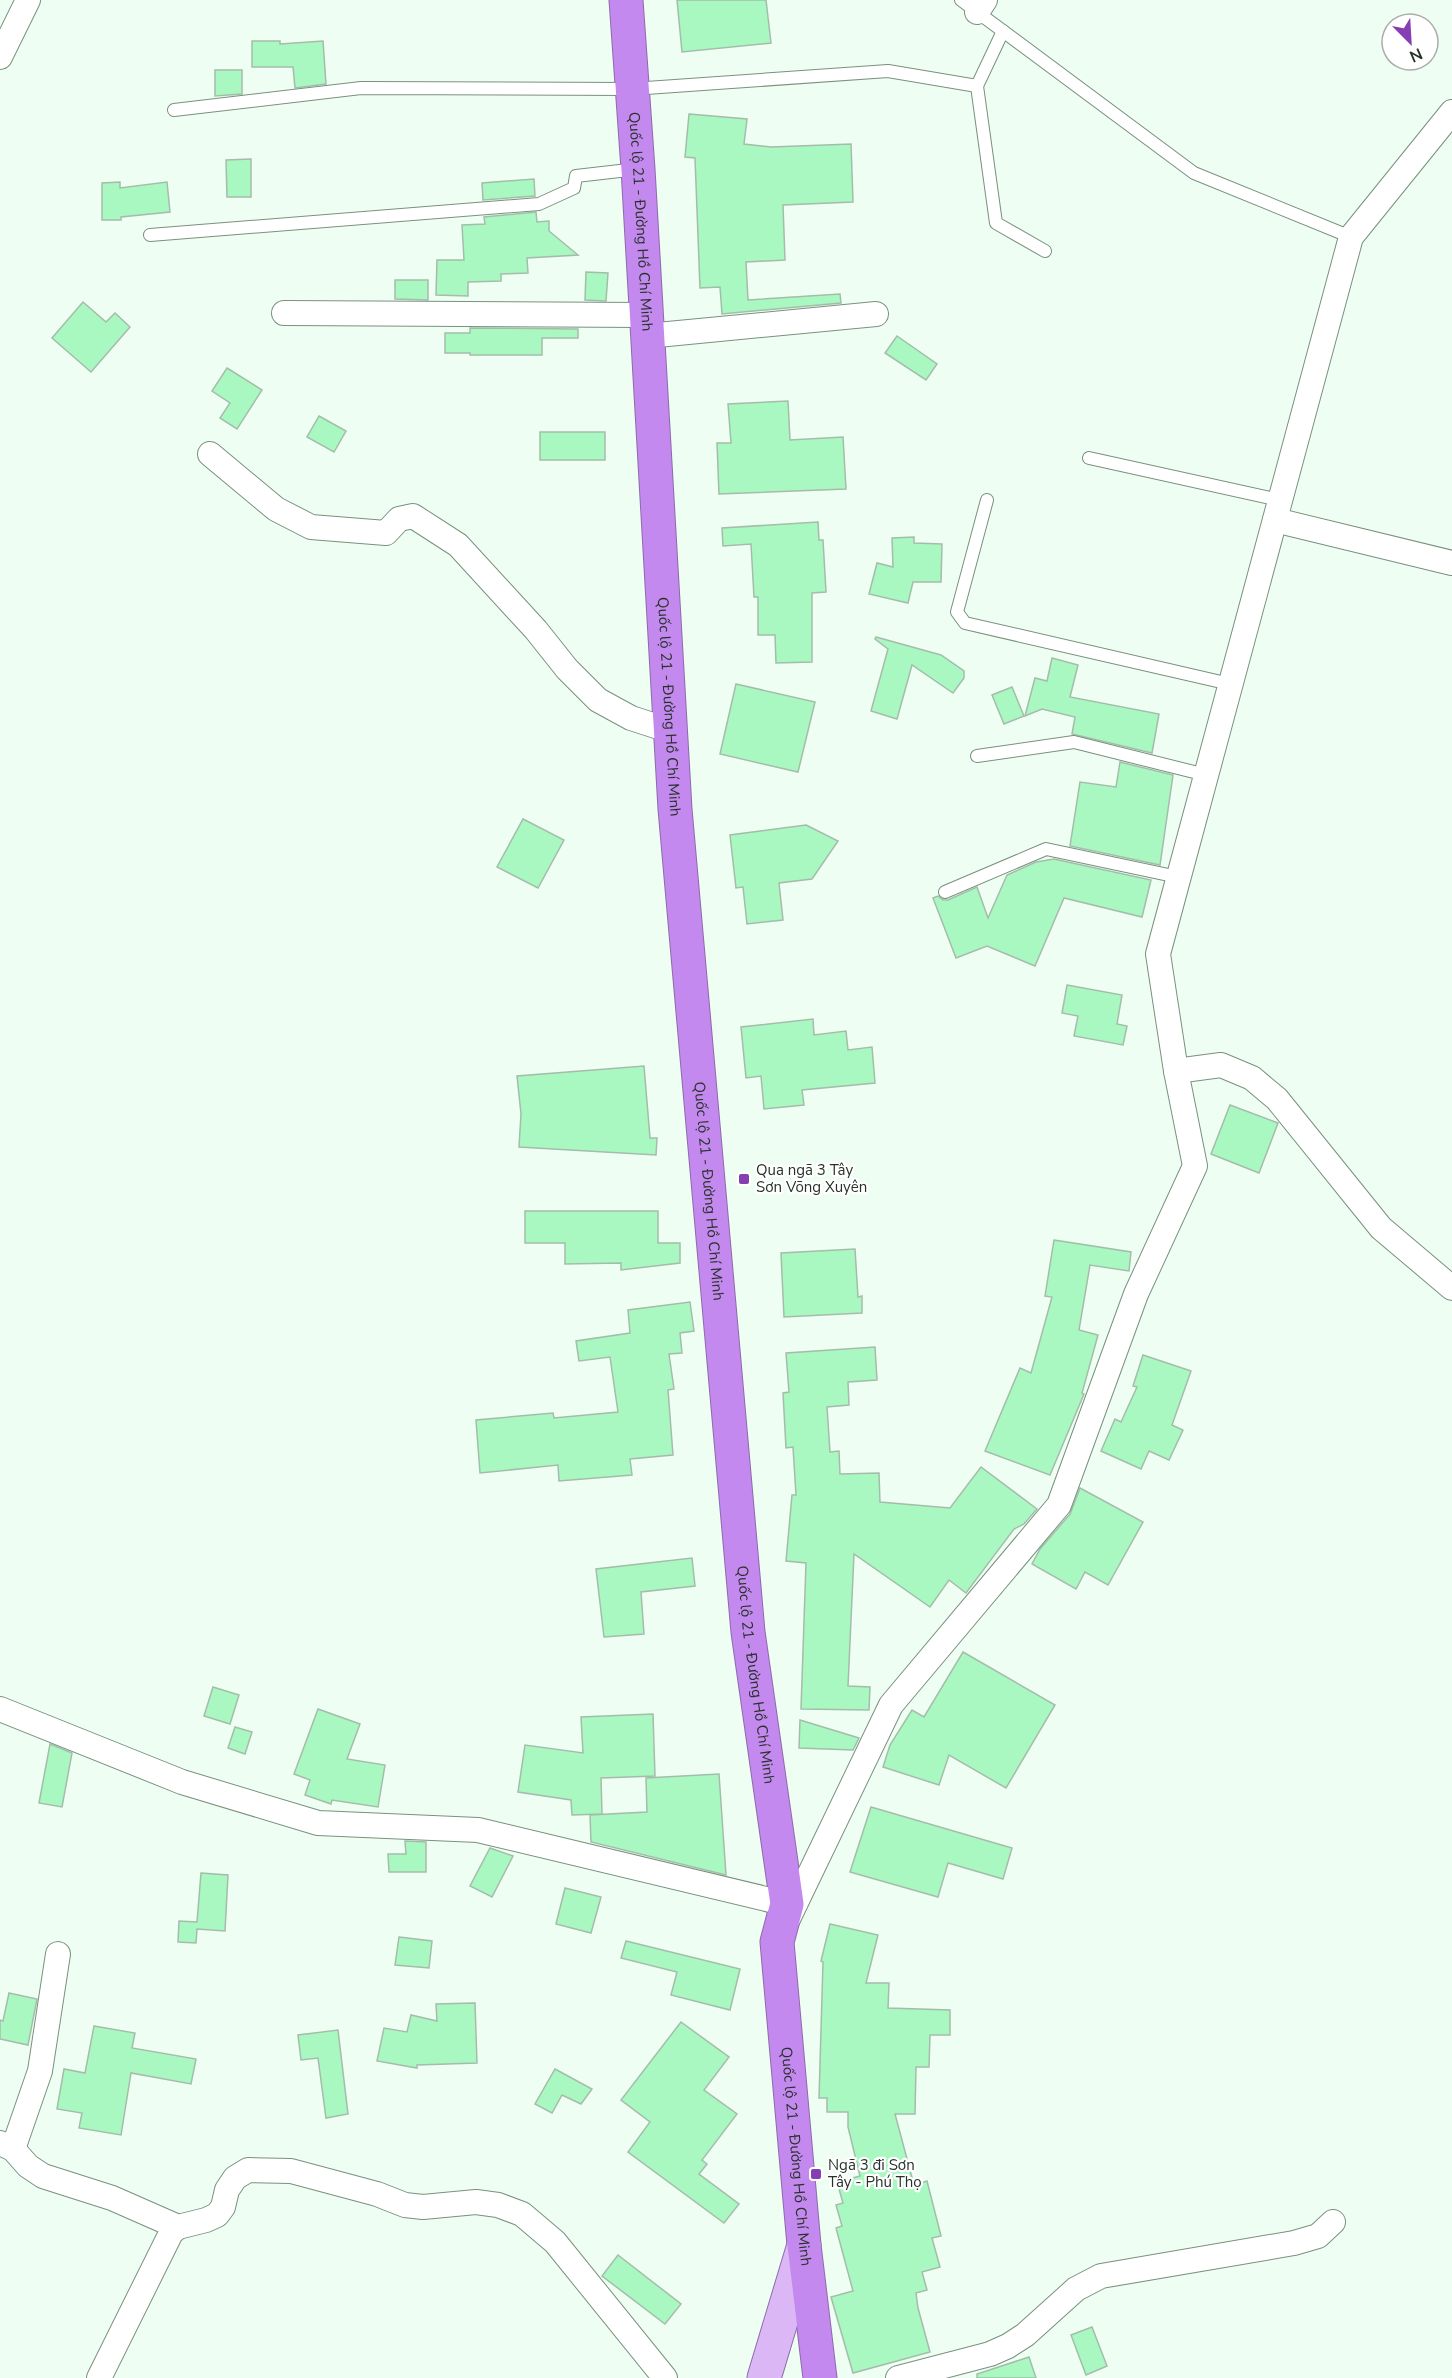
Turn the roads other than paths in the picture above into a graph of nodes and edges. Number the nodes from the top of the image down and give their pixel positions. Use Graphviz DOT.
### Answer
graph roads {
  1 [pos="28,0"];
  2 [pos="626,0"];
  3 [pos="974,4"];
  4 [pos="1003,31"];
  5 [pos="0,57"];
  6 [pos="976,86"];
  7 [pos="632,89"];
  8 [pos="174,110"];
  9 [pos="1452,112"];
  10 [pos="638,169"];
  11 [pos="150,235"];
  12 [pos="1351,237"];
  13 [pos="1045,251"];
  14 [pos="284,313"];
  15 [pos="876,314"];
  16 [pos="646,326"];
  17 [pos="210,454"];
  18 [pos="1089,458"];
  19 [pos="987,500"];
  20 [pos="1277,510"];
  21 [pos="1452,563"];
  22 [pos="1230,684"];
  23 [pos="671,731"];
  24 [pos="976,756"];
  25 [pos="1206,775"];
  26 [pos="1178,877"];
  27 [pos="945,892"];
  28 [pos="1176,1071"];
  29 [pos="1452,1288"];
  30 [pos="0,1709"];
  31 [pos="787,1904"];
  32 [pos="777,1942"];
  33 [pos="58,1954"];
  34 [pos="7,2146"];
  35 [pos="1333,2222"];
  36 [pos="178,2227"];
  37 [pos="804,2245"];
  38 [pos="108,2375"];
  39 [pos="665,2378"];
  40 [pos="764,2378"];
  41 [pos="820,2378"];
  42 [pos="897,2378"];
  1 -- 5 [label="street"];
  2 -- 7 [label="highway, Quốc lộ 21 - Đường Hồ Chí Minh"];
  3 -- 4 [label="lane"];
  4 -- 6 [label="lane"];
  4 -- 12 [label="lane"];
  6 -- 7 [label="lane"];
  6 -- 13 [label="lane"];
  7 -- 8 [label="lane"];
  7 -- 10 [label="highway, Quốc lộ 21 - Đường Hồ Chí Minh"];
  9 -- 12 [label="street"];
  10 -- 11 [label="lane"];
  10 -- 16 [label="highway, Quốc lộ 21 - Đường Hồ Chí Minh"];
  12 -- 20 [label="street"];
  14 -- 16 [label="street"];
  15 -- 16 [label="street"];
  16 -- 23 [label="highway, Quốc lộ 21 - Đường Hồ Chí Minh"];
  17 -- 23 [label="street"];
  18 -- 20 [label="lane"];
  19 -- 22 [label="lane"];
  20 -- 21 [label="street"];
  20 -- 22 [label="street"];
  22 -- 25 [label="street"];
  23 -- 31 [label="highway, Quốc lộ 21 - Đường Hồ Chí Minh"];
  24 -- 25 [label="lane"];
  25 -- 26 [label="street"];
  26 -- 27 [label="lane"];
  26 -- 28 [label="street"];
  28 -- 29 [label="street"];
  28 -- 32 [label="street"];
  30 -- 31 [label="street"];
  31 -- 32 [label="highway, Quốc lộ 21 - Đường Hồ Chí Minh"];
  32 -- 37 [label="highway, Quốc lộ 21 - Đường Hồ Chí Minh"];
  33 -- 34 [label="street"];
  34 -- 36 [label="street"];
  35 -- 42 [label="street"];
  36 -- 38 [label="street"];
  36 -- 39 [label="street"];
  37 -- 40 [label="main road"];
  37 -- 41 [label="highway, Quốc lộ 21 - Đường Hồ Chí Minh"];
}
